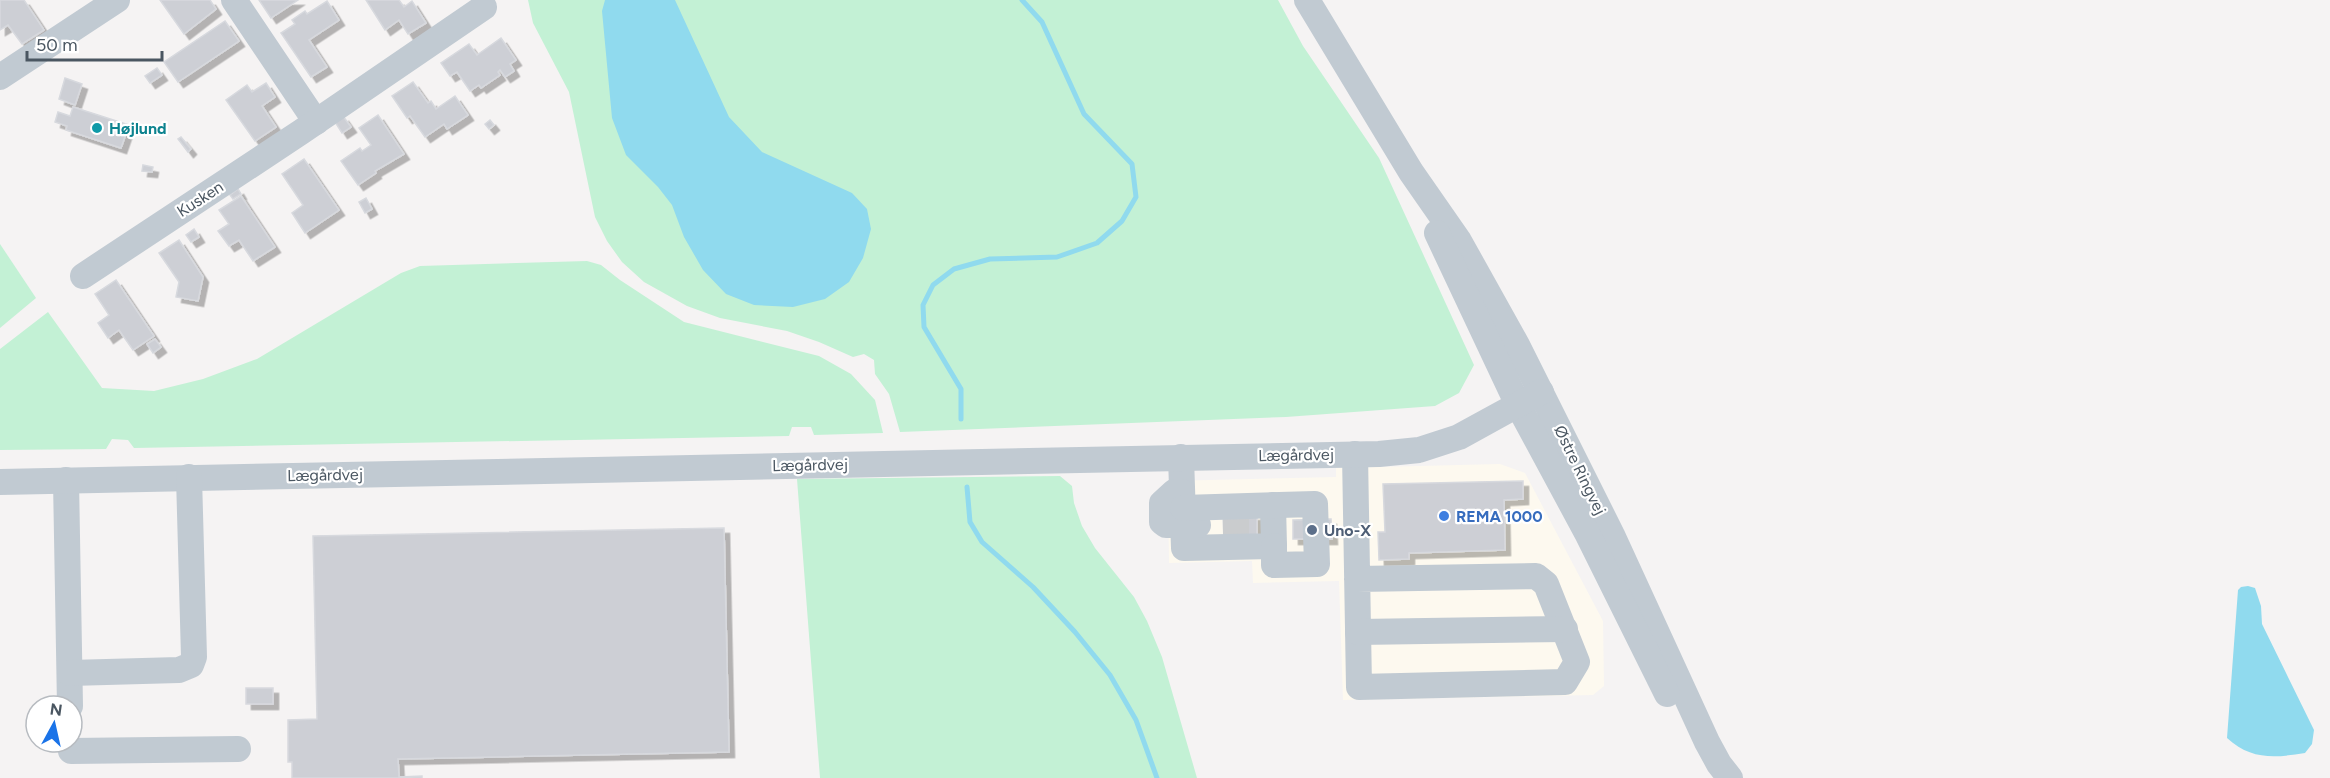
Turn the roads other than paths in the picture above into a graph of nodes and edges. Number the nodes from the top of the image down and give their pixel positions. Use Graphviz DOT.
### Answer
graph roads {
  1 [pos="117,0"];
  2 [pos="234,0"];
  3 [pos="1307,0"];
  4 [pos="486,10"];
  5 [pos="0,77"];
  6 [pos="316,122"];
  7 [pos="1411,172"];
  8 [pos="83,276"];
  9 [pos="1541,392"];
  10 [pos="1518,405"];
  11 [pos="1355,454"];
  12 [pos="1181,457"];
  13 [pos="189,477"];
  14 [pos="66,480"];
  15 [pos="0,482"];
  16 [pos="1356,503"];
  17 [pos="1315,504"];
  18 [pos="1183,508"];
  19 [pos="1223,524"];
  20 [pos="1269,524"];
  21 [pos="1317,564"];
  22 [pos="1357,571"];
  23 [pos="1565,629"];
  24 [pos="1358,632"];
  25 [pos="70,674"];
  26 [pos="70,694"];
  27 [pos="238,749"];
  28 [pos="84,751"];
  29 [pos="1704,778"];
  30 [pos="1730,778"];
  1 -- 5 [label="street"];
  2 -- 6 [label="street"];
  3 -- 7 [label="street, Østre Ringvej"];
  4 -- 6 [label="street, Kusken"];
  6 -- 8 [label="street, Kusken"];
  7 -- 9 [label="street, Østre Ringvej"];
  7 -- 10 [label="street, Østre Ringvej"];
  9 -- 10 [label="street, Lægårdvej"];
  9 -- 30 [label="street, Østre Ringvej"];
  10 -- 11 [label="street, Lægårdvej"];
  10 -- 29 [label="street, Østre Ringvej"];
  11 -- 12 [label="street, Lægårdvej"];
  11 -- 16 [label="street"];
  12 -- 13 [label="street, Lægårdvej"];
  12 -- 18 [label="street"];
  13 -- 14 [label="street, Lægårdvej"];
  13 -- 25 [label="street"];
  14 -- 15 [label="street, Lægårdvej"];
  14 -- 25 [label="street"];
  16 -- 17 [label="street"];
  16 -- 22 [label="street"];
  17 -- 20 [label="street"];
  17 -- 21 [label="street"];
  18 -- 19 [label="street"];
  18 -- 20 [label="street"];
  18 -- 20 [label="street"];
  20 -- 21 [label="street"];
  21 -- 22 [label="street"];
  22 -- 23 [label="street"];
  22 -- 24 [label="street"];
  23 -- 24 [label="street"];
  23 -- 24 [label="street"];
  25 -- 26 [label="street"];
  27 -- 28 [label="street"];
}
